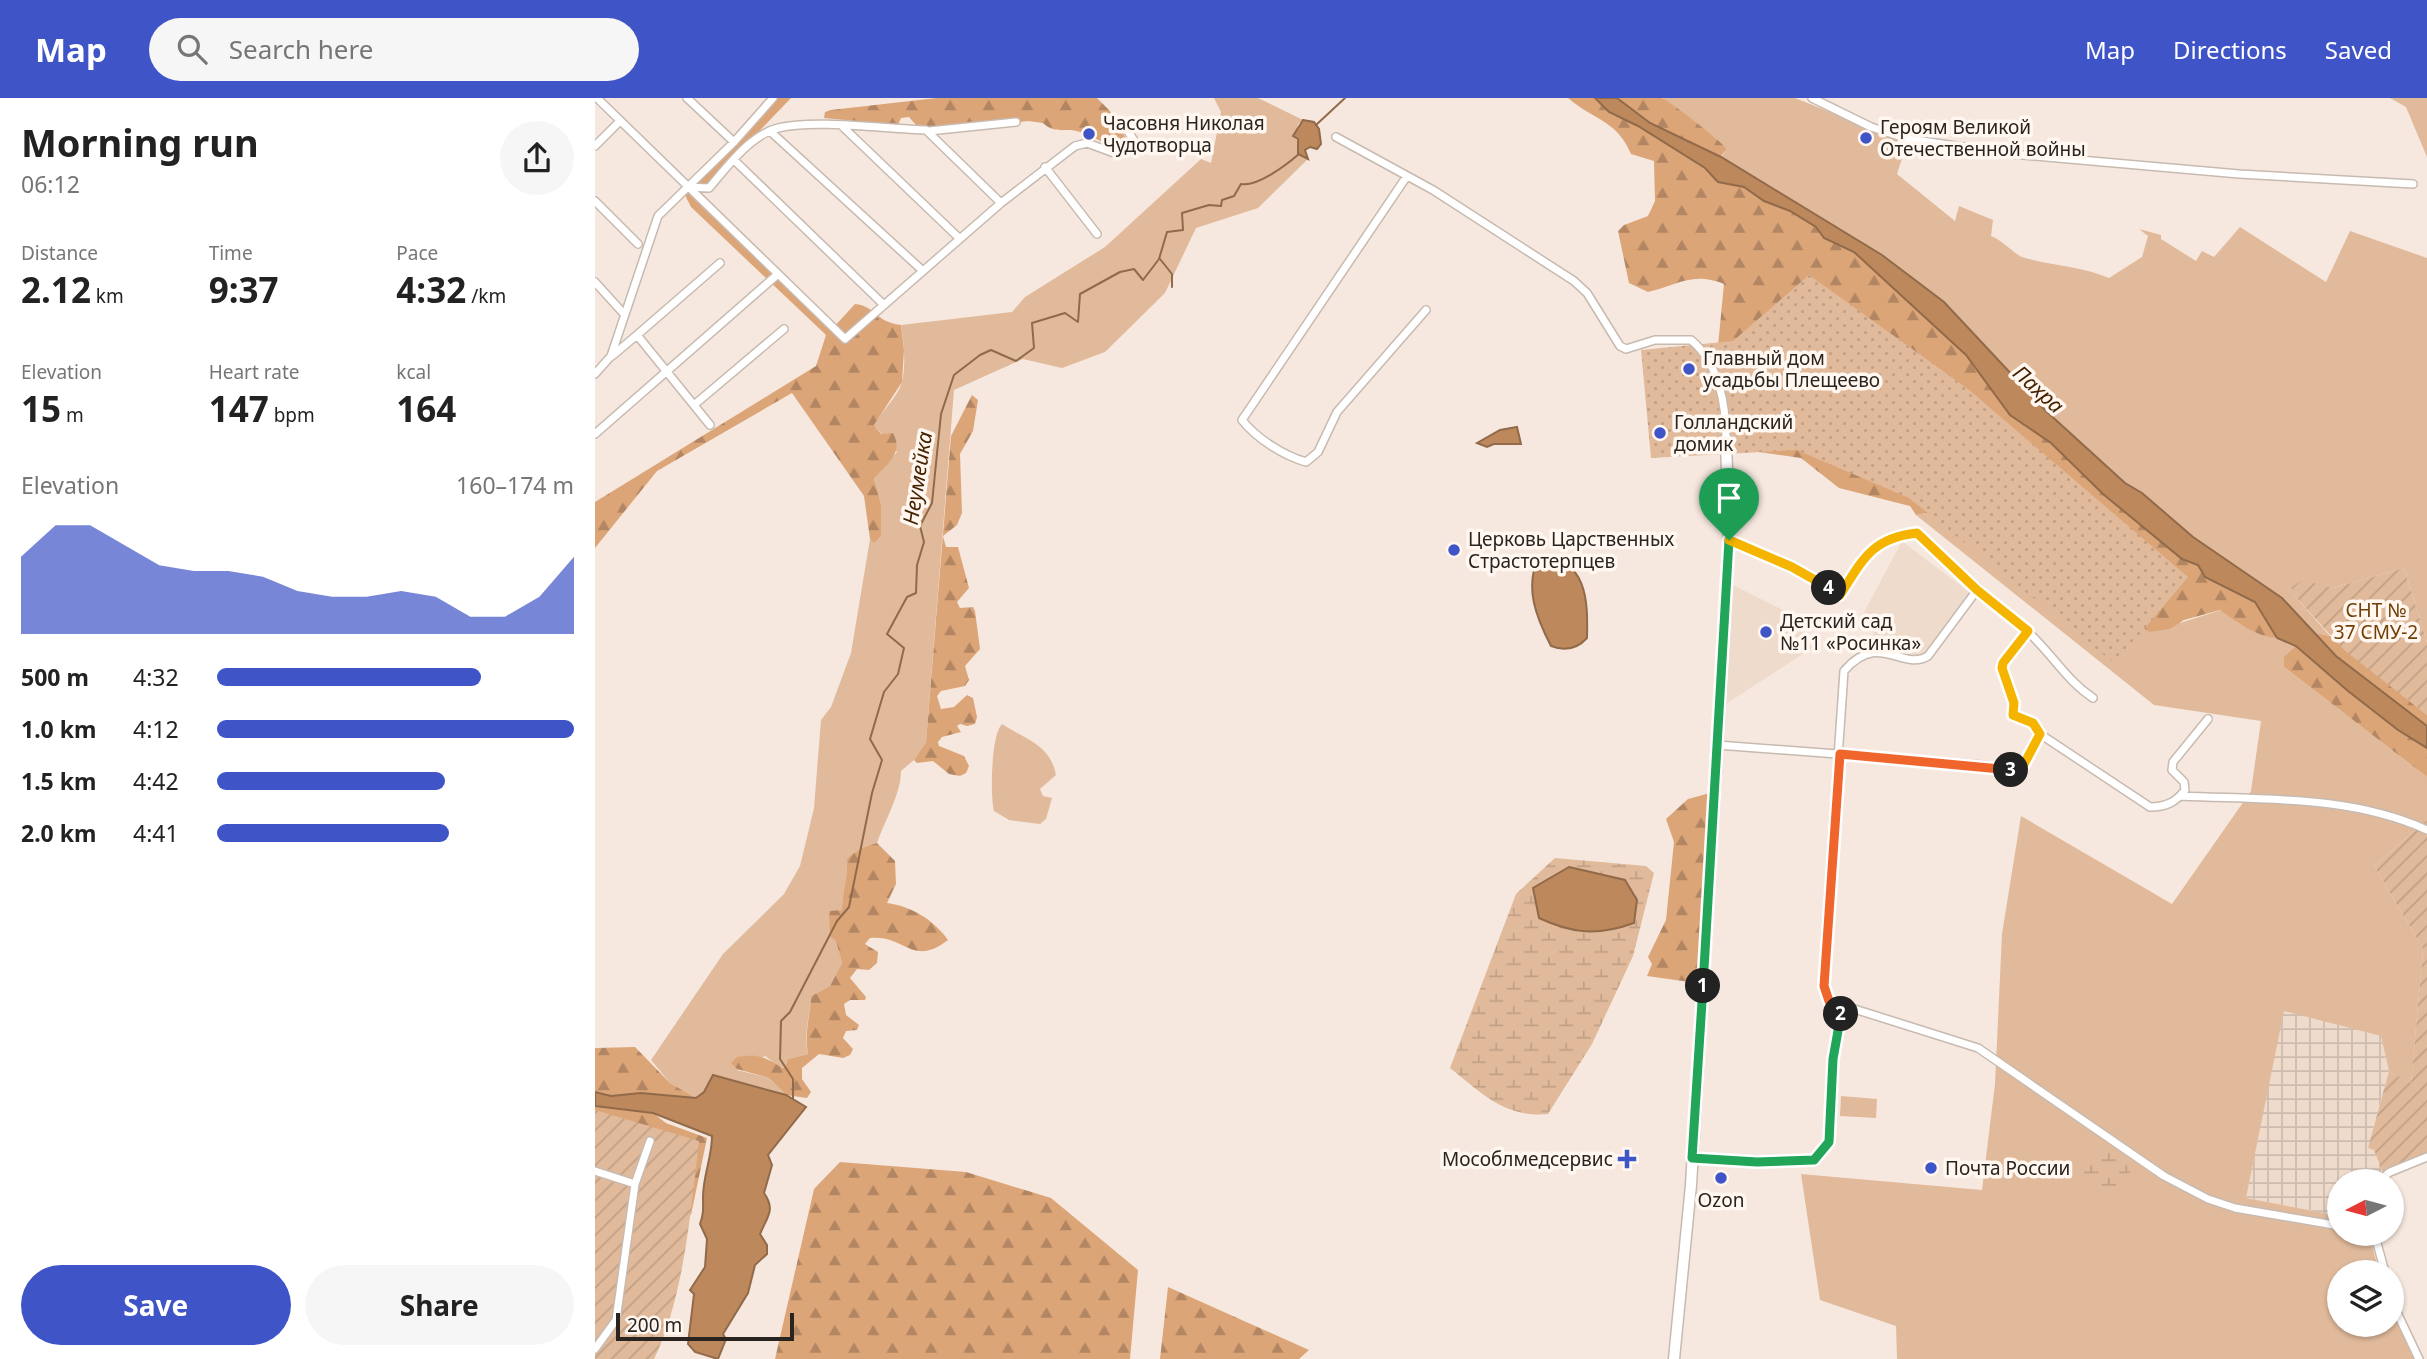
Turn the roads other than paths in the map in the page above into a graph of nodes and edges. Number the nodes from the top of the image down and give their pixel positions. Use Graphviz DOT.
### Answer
graph roads {
  1 [pos="597,98"];
  2 [pos="687,98"];
  3 [pos="1812,98"];
  4 [pos="768,100"];
  5 [pos="621,121"];
  6 [pos="1121,121"];
  7 [pos="1016,122"];
  8 [pos="842,127"];
  9 [pos="929,131"];
  10 [pos="771,132"];
  11 [pos="1336,137"];
  12 [pos="734,142"];
  13 [pos="595,146"];
  14 [pos="734,160"];
  15 [pos="1045,167"];
  16 [pos="1407,176"];
  17 [pos="2413,184"];
  18 [pos="687,187"];
  19 [pos="595,201"];
  20 [pos="1001,202"];
  21 [pos="1097,234"];
  22 [pos="959,238"];
  23 [pos="638,244"];
  24 [pos="720,263"];
  25 [pos="923,271"];
  26 [pos="778,274"];
  27 [pos="595,282"];
  28 [pos="884,305"];
  29 [pos="1426,310"];
  30 [pos="624,314"];
  31 [pos="784,329"];
  32 [pos="637,335"];
  33 [pos="611,356"];
  34 [pos="597,368"];
  35 [pos="669,371"];
  36 [pos="694,405"];
  37 [pos="710,425"];
  38 [pos="595,434"];
  39 [pos="1726,439"];
  40 [pos="1729,540"];
  41 [pos="1977,590"];
  42 [pos="2028,631"];
  43 [pos="2093,698"];
  44 [pos="2208,719"];
  45 [pos="2040,734"];
  46 [pos="1717,745"];
  47 [pos="1840,754"];
  48 [pos="2181,796"];
  49 [pos="2427,830"];
  50 [pos="1847,1007"];
  51 [pos="650,1142"];
  52 [pos="2427,1157"];
  53 [pos="1692,1158"];
  54 [pos="2397,1169"];
  55 [pos="595,1171"];
  56 [pos="635,1184"];
  57 [pos="2327,1224"];
  58 [pos="2404,1327"];
  59 [pos="595,1349"];
  60 [pos="1674,1359"];
  61 [pos="2419,1359"];
  1 -- 5 [label="street"];
  2 -- 12 [label="street"];
  3 -- 17 [label="street"];
  4 -- 12 [label="street"];
  5 -- 13 [label="street"];
  5 -- 18 [label="street"];
  6 -- 15 [label="street"];
  7 -- 9 [label="street"];
  8 -- 9 [label="street"];
  8 -- 10 [label="street"];
  8 -- 22 [label="street"];
  9 -- 20 [label="street"];
  10 -- 14 [label="street"];
  10 -- 25 [label="street"];
  11 -- 16 [label="street"];
  12 -- 18 [label="street"];
  14 -- 18 [label="street"];
  14 -- 28 [label="street"];
  15 -- 20 [label="street"];
  15 -- 21 [label="street"];
  16 -- 29 [label="street"];
  16 -- 39 [label="street"];
  18 -- 26 [label="street"];
  18 -- 30 [label="street"];
  19 -- 23 [label="street"];
  20 -- 22 [label="street"];
  22 -- 25 [label="street"];
  24 -- 32 [label="street"];
  25 -- 28 [label="street"];
  26 -- 28 [label="street"];
  26 -- 35 [label="street"];
  27 -- 30 [label="street"];
  30 -- 33 [label="street"];
  31 -- 36 [label="street"];
  32 -- 33 [label="street"];
  32 -- 35 [label="street"];
  33 -- 34 [label="street"];
  35 -- 36 [label="street"];
  35 -- 38 [label="street"];
  36 -- 37 [label="street"];
  39 -- 40 [label="street"];
  40 -- 41 [label="street"];
  40 -- 46 [label="street"];
  41 -- 42 [label="street"];
  41 -- 47 [label="street"];
  42 -- 43 [label="street"];
  42 -- 45 [label="street"];
  44 -- 48 [label="street"];
  45 -- 47 [label="street"];
  45 -- 48 [label="street"];
  46 -- 47 [label="street"];
  46 -- 53 [label="street"];
  47 -- 50 [label="street"];
  48 -- 49 [label="street"];
  50 -- 53 [label="street"];
  50 -- 57 [label="street"];
  51 -- 56 [label="street"];
  52 -- 54 [label="street"];
  53 -- 60 [label="street"];
  55 -- 56 [label="street"];
  56 -- 59 [label="street"];
  58 -- 61 [label="street"];
}
